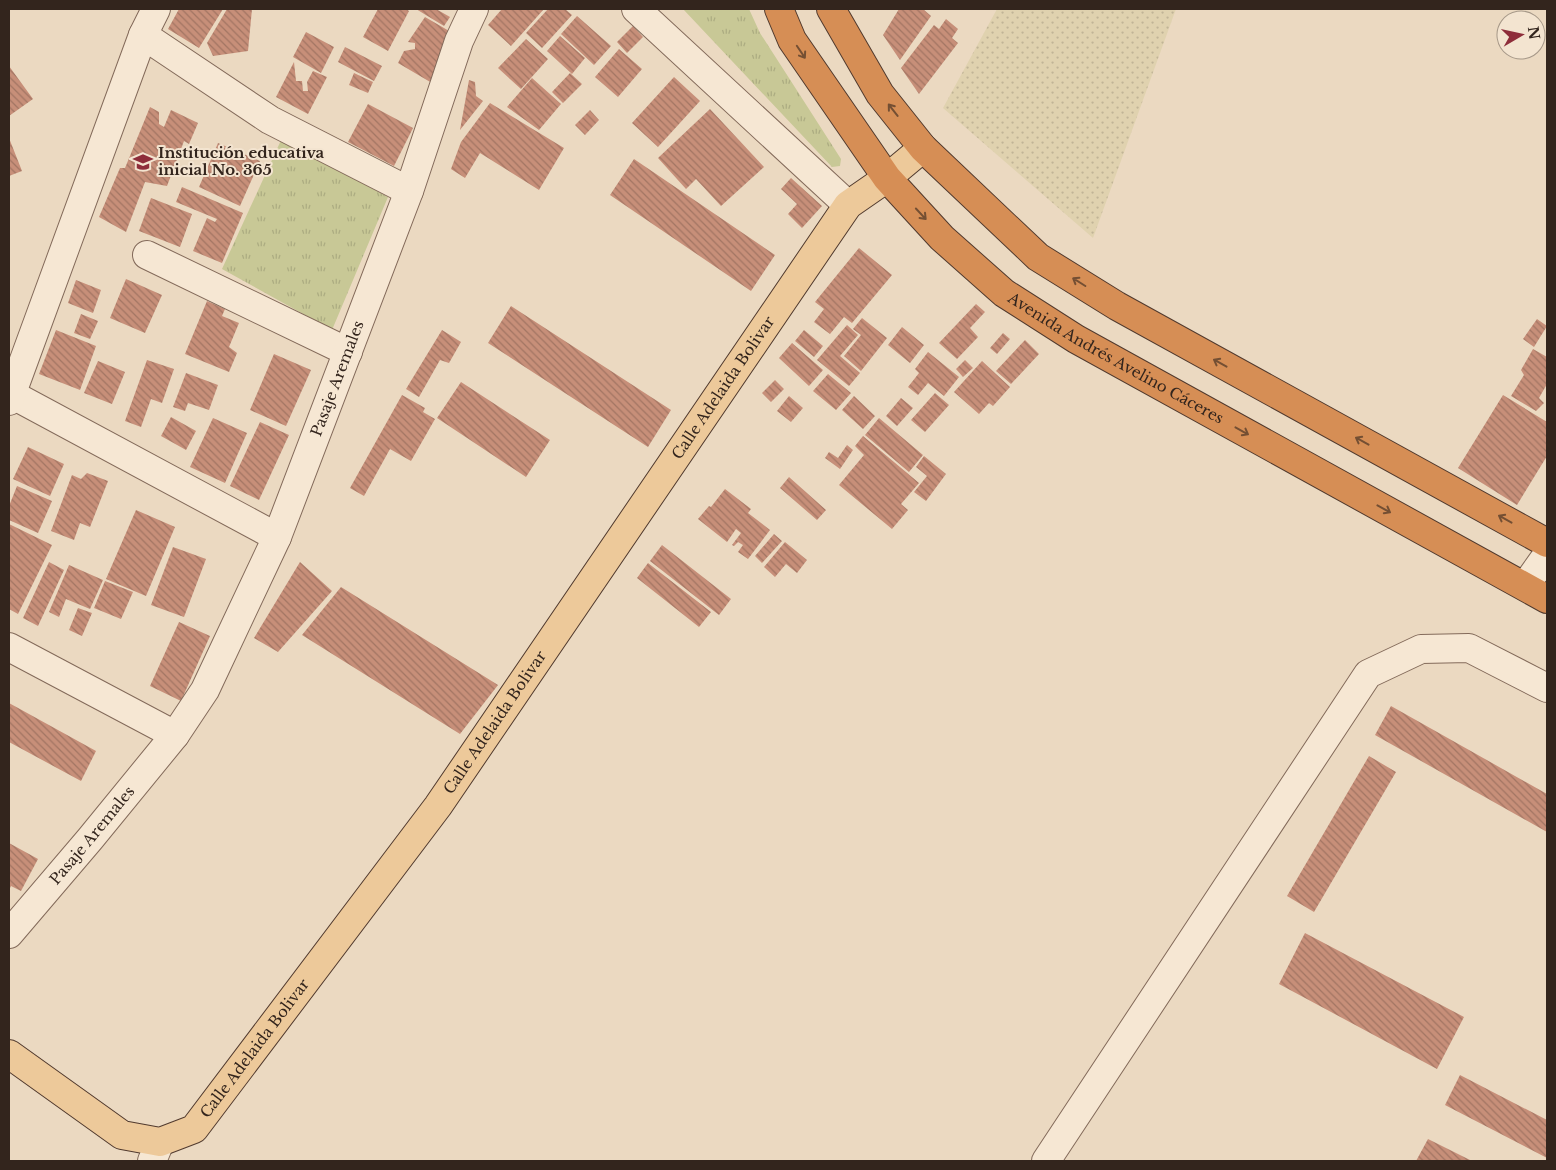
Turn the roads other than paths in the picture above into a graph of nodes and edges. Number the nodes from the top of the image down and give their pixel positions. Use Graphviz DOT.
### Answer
graph roads {
  1 [pos="156,9"];
  2 [pos="474,9"];
  3 [pos="636,9"];
  4 [pos="779,9"];
  5 [pos="832,9"];
  6 [pos="143,35"];
  7 [pos="923,148"];
  8 [pos="888,178"];
  9 [pos="409,191"];
  10 [pos="848,205"];
  11 [pos="147,255"];
  12 [pos="348,352"];
  13 [pos="10,398"];
  14 [pos="277,537"];
  15 [pos="1547,543"];
  16 [pos="1547,555"];
  17 [pos="1536,593"];
  18 [pos="9,647"];
  19 [pos="1547,688"];
  20 [pos="175,735"];
  21 [pos="9,934"];
  22 [pos="9,1054"];
  23 [pos="156,1152"];
  24 [pos="1046,1161"];
  1 -- 6 [label="street"];
  2 -- 9 [label="street, Pasaje Aremales"];
  3 -- 10 [label="street"];
  4 -- 8 [label="highway, Avenida Andrés Avelino Cáceres, one-way"];
  7 -- 5 [label="highway, one-way"];
  6 -- 9 [label="street"];
  6 -- 13 [label="street"];
  7 -- 8 [label="main road, Calle Adelaida Bolivar"];
  15 -- 7 [label="highway, one-way"];
  8 -- 10 [label="main road, Calle Adelaida Bolivar"];
  8 -- 17 [label="highway, Avenida Andrés Avelino Cáceres, one-way"];
  9 -- 12 [label="street, Pasaje Aremales"];
  10 -- 23 [label="main road, Calle Adelaida Bolivar"];
  11 -- 12 [label="street"];
  12 -- 14 [label="street, Pasaje Aremales"];
  13 -- 14 [label="street"];
  14 -- 20 [label="street, Pasaje Aremales"];
  16 -- 17 [label="street"];
  18 -- 20 [label="street"];
  19 -- 24 [label="street"];
  20 -- 21 [label="street, Pasaje Aremales"];
  22 -- 23 [label="main road, Calle Adelaida Bolivar"];
}
